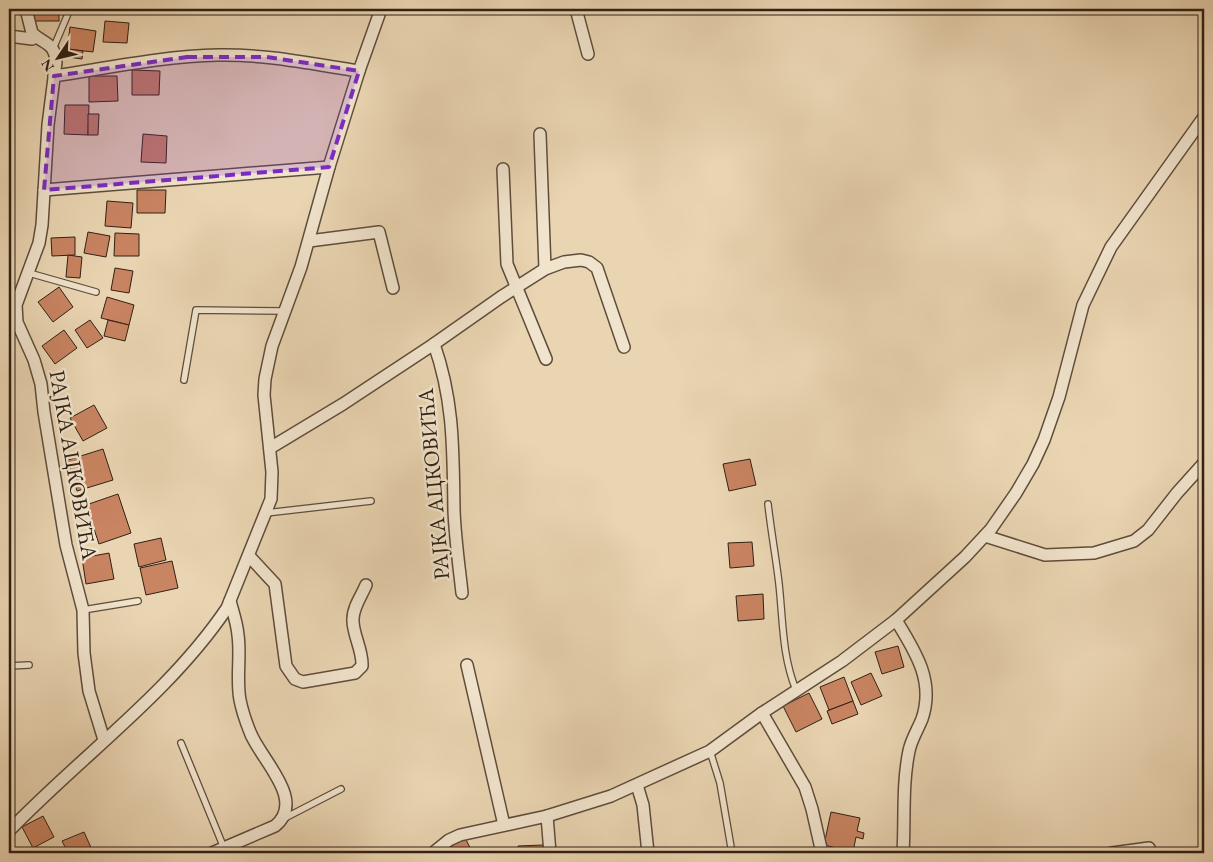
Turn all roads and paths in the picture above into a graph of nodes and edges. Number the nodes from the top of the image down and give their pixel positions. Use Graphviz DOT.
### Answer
graph roads {
  1 [pos="26,9"];
  2 [pos="70,9"];
  3 [pos="381,9"];
  4 [pos="576,9"];
  5 [pos="9,36"];
  6 [pos="36,37"];
  7 [pos="53,49"];
  8 [pos="588,54"];
  9 [pos="359,71"];
  10 [pos="54,76"];
  11 [pos="1204,117"];
  12 [pos="540,134"];
  13 [pos="329,167"];
  14 [pos="503,169"];
  15 [pos="44,190"];
  16 [pos="309,241"];
  17 [pos="545,269"];
  18 [pos="29,273"];
  19 [pos="516,287"];
  20 [pos="393,288"];
  21 [pos="96,292"];
  22 [pos="284,311"];
  23 [pos="434,344"];
  24 [pos="624,346"];
  25 [pos="546,359"];
  26 [pos="184,380"];
  27 [pos="270,448"];
  28 [pos="1204,463"];
  29 [pos="371,501"];
  30 [pos="768,504"];
  31 [pos="266,513"];
  32 [pos="985,536"];
  33 [pos="249,556"];
  34 [pos="366,585"];
  35 [pos="462,593"];
  36 [pos="138,601"];
  37 [pos="230,601"];
  38 [pos="83,610"];
  39 [pos="896,620"];
  40 [pos="29,665"];
  41 [pos="467,665"];
  42 [pos="9,666"];
  43 [pos="796,690"];
  44 [pos="762,713"];
  45 [pos="104,740"];
  46 [pos="181,744"];
  47 [pos="710,751"];
  48 [pos="637,785"];
  49 [pos="341,789"];
  50 [pos="285,815"];
  51 [pos="547,816"];
  52 [pos="504,825"];
  53 [pos="9,831"];
  54 [pos="224,848"];
  55 [pos="1149,848"];
  56 [pos="212,853"];
  57 [pos="433,853"];
  58 [pos="550,853"];
  59 [pos="648,853"];
  60 [pos="732,853"];
  61 [pos="822,853"];
  62 [pos="903,853"];
  63 [pos="1112,853"];
  1 -- 6 [label="street"];
  2 -- 7 [label="lane, РАЈКА АЦКОВИЋА"];
  3 -- 9 [label="street"];
  4 -- 8 [label="street"];
  5 -- 6 [label="street"];
  6 -- 7 [label="street"];
  7 -- 10 [label="street, РАЈКА АЦКОВИЋА"];
  9 -- 10 [label="street"];
  9 -- 13 [label="street"];
  10 -- 15 [label="street, РАЈКА АЦКОВИЋА"];
  11 -- 32 [label="street"];
  12 -- 17 [label="street"];
  13 -- 15 [label="street"];
  13 -- 16 [label="street"];
  14 -- 19 [label="street"];
  15 -- 18 [label="street, РАЈКА АЦКОВИЋА"];
  16 -- 20 [label="street"];
  16 -- 22 [label="street"];
  17 -- 19 [label="street, РАЈКА АЦКОВИЋА"];
  17 -- 24 [label="street, РАЈКА АЦКОВИЋА"];
  18 -- 21 [label="lane"];
  18 -- 38 [label="street, РАЈКА АЦКОВИЋА"];
  19 -- 23 [label="street, РАЈКА АЦКОВИЋА"];
  19 -- 25 [label="street"];
  22 -- 26 [label="lane"];
  22 -- 27 [label="street"];
  23 -- 27 [label="street, РАЈКА АЦКОВИЋА"];
  23 -- 35 [label="street, РАЈКА АЦКОВИЋА"];
  27 -- 31 [label="street"];
  28 -- 32 [label="street"];
  29 -- 31 [label="lane"];
  30 -- 43 [label="lane"];
  31 -- 33 [label="street"];
  32 -- 39 [label="street"];
  33 -- 34 [label="street"];
  33 -- 37 [label="street"];
  36 -- 38 [label="lane"];
  37 -- 45 [label="street"];
  37 -- 50 [label="street"];
  38 -- 45 [label="street, РАЈКА АЦКОВИЋА"];
  39 -- 43 [label="street"];
  39 -- 62 [label="street"];
  40 -- 42 [label="lane"];
  41 -- 52 [label="street"];
  43 -- 44 [label="street"];
  44 -- 47 [label="street"];
  44 -- 61 [label="street"];
  45 -- 53 [label="street"];
  46 -- 54 [label="lane"];
  47 -- 48 [label="street"];
  47 -- 60 [label="lane"];
  48 -- 51 [label="street"];
  48 -- 59 [label="street"];
  49 -- 50 [label="lane"];
  50 -- 54 [label="street"];
  51 -- 52 [label="street"];
  51 -- 58 [label="street"];
  52 -- 57 [label="street"];
  54 -- 56 [label="street"];
  55 -- 63 [label="street"];
}
